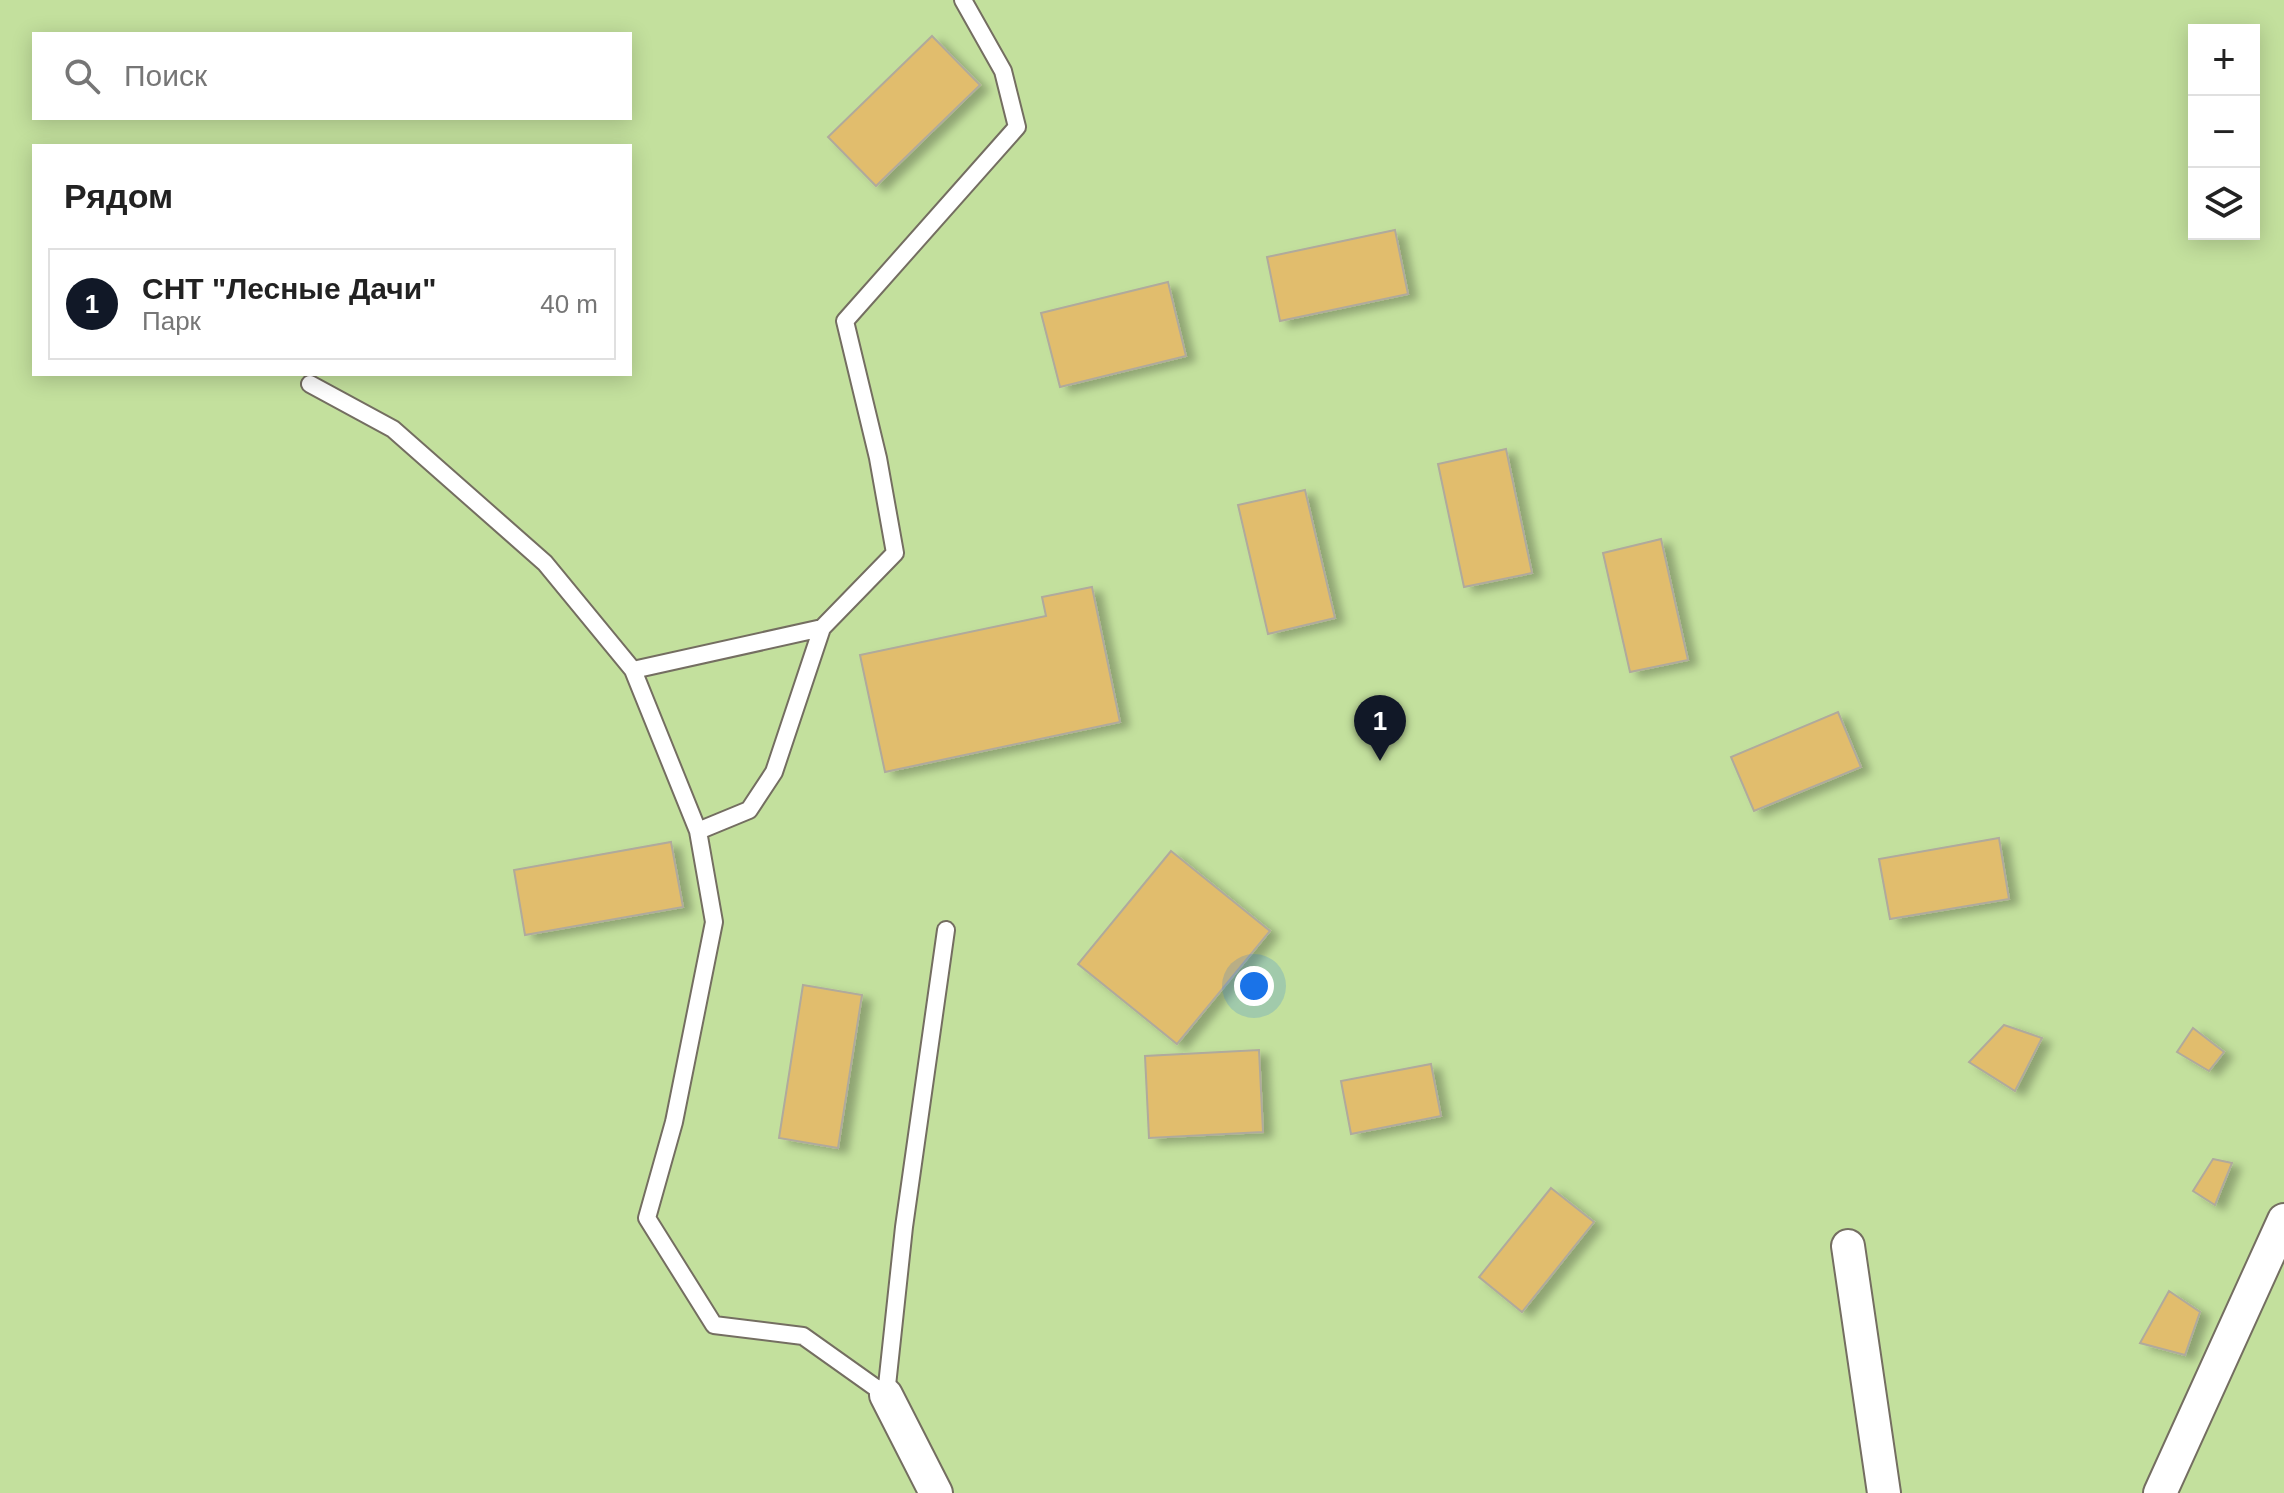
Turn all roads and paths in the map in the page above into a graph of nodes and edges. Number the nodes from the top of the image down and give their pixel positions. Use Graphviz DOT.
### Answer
graph roads {
  1 [pos="963,0"];
  2 [pos="310,384"];
  3 [pos="822,628"];
  4 [pos="633,670"];
  5 [pos="698,831"];
  6 [pos="946,930"];
  7 [pos="2284,1220"];
  8 [pos="1848,1246"];
  9 [pos="886,1395"];
  10 [pos="936,1493"];
  11 [pos="1884,1493"];
  12 [pos="2160,1493"];
  1 -- 3 [label="lane"];
  2 -- 4 [label="lane"];
  3 -- 4 [label="lane"];
  3 -- 5 [label="lane"];
  4 -- 5 [label="lane"];
  5 -- 9 [label="lane"];
  6 -- 9 [label="lane"];
  7 -- 12 [label="street"];
  8 -- 11 [label="street"];
  9 -- 10 [label="street"];
}
